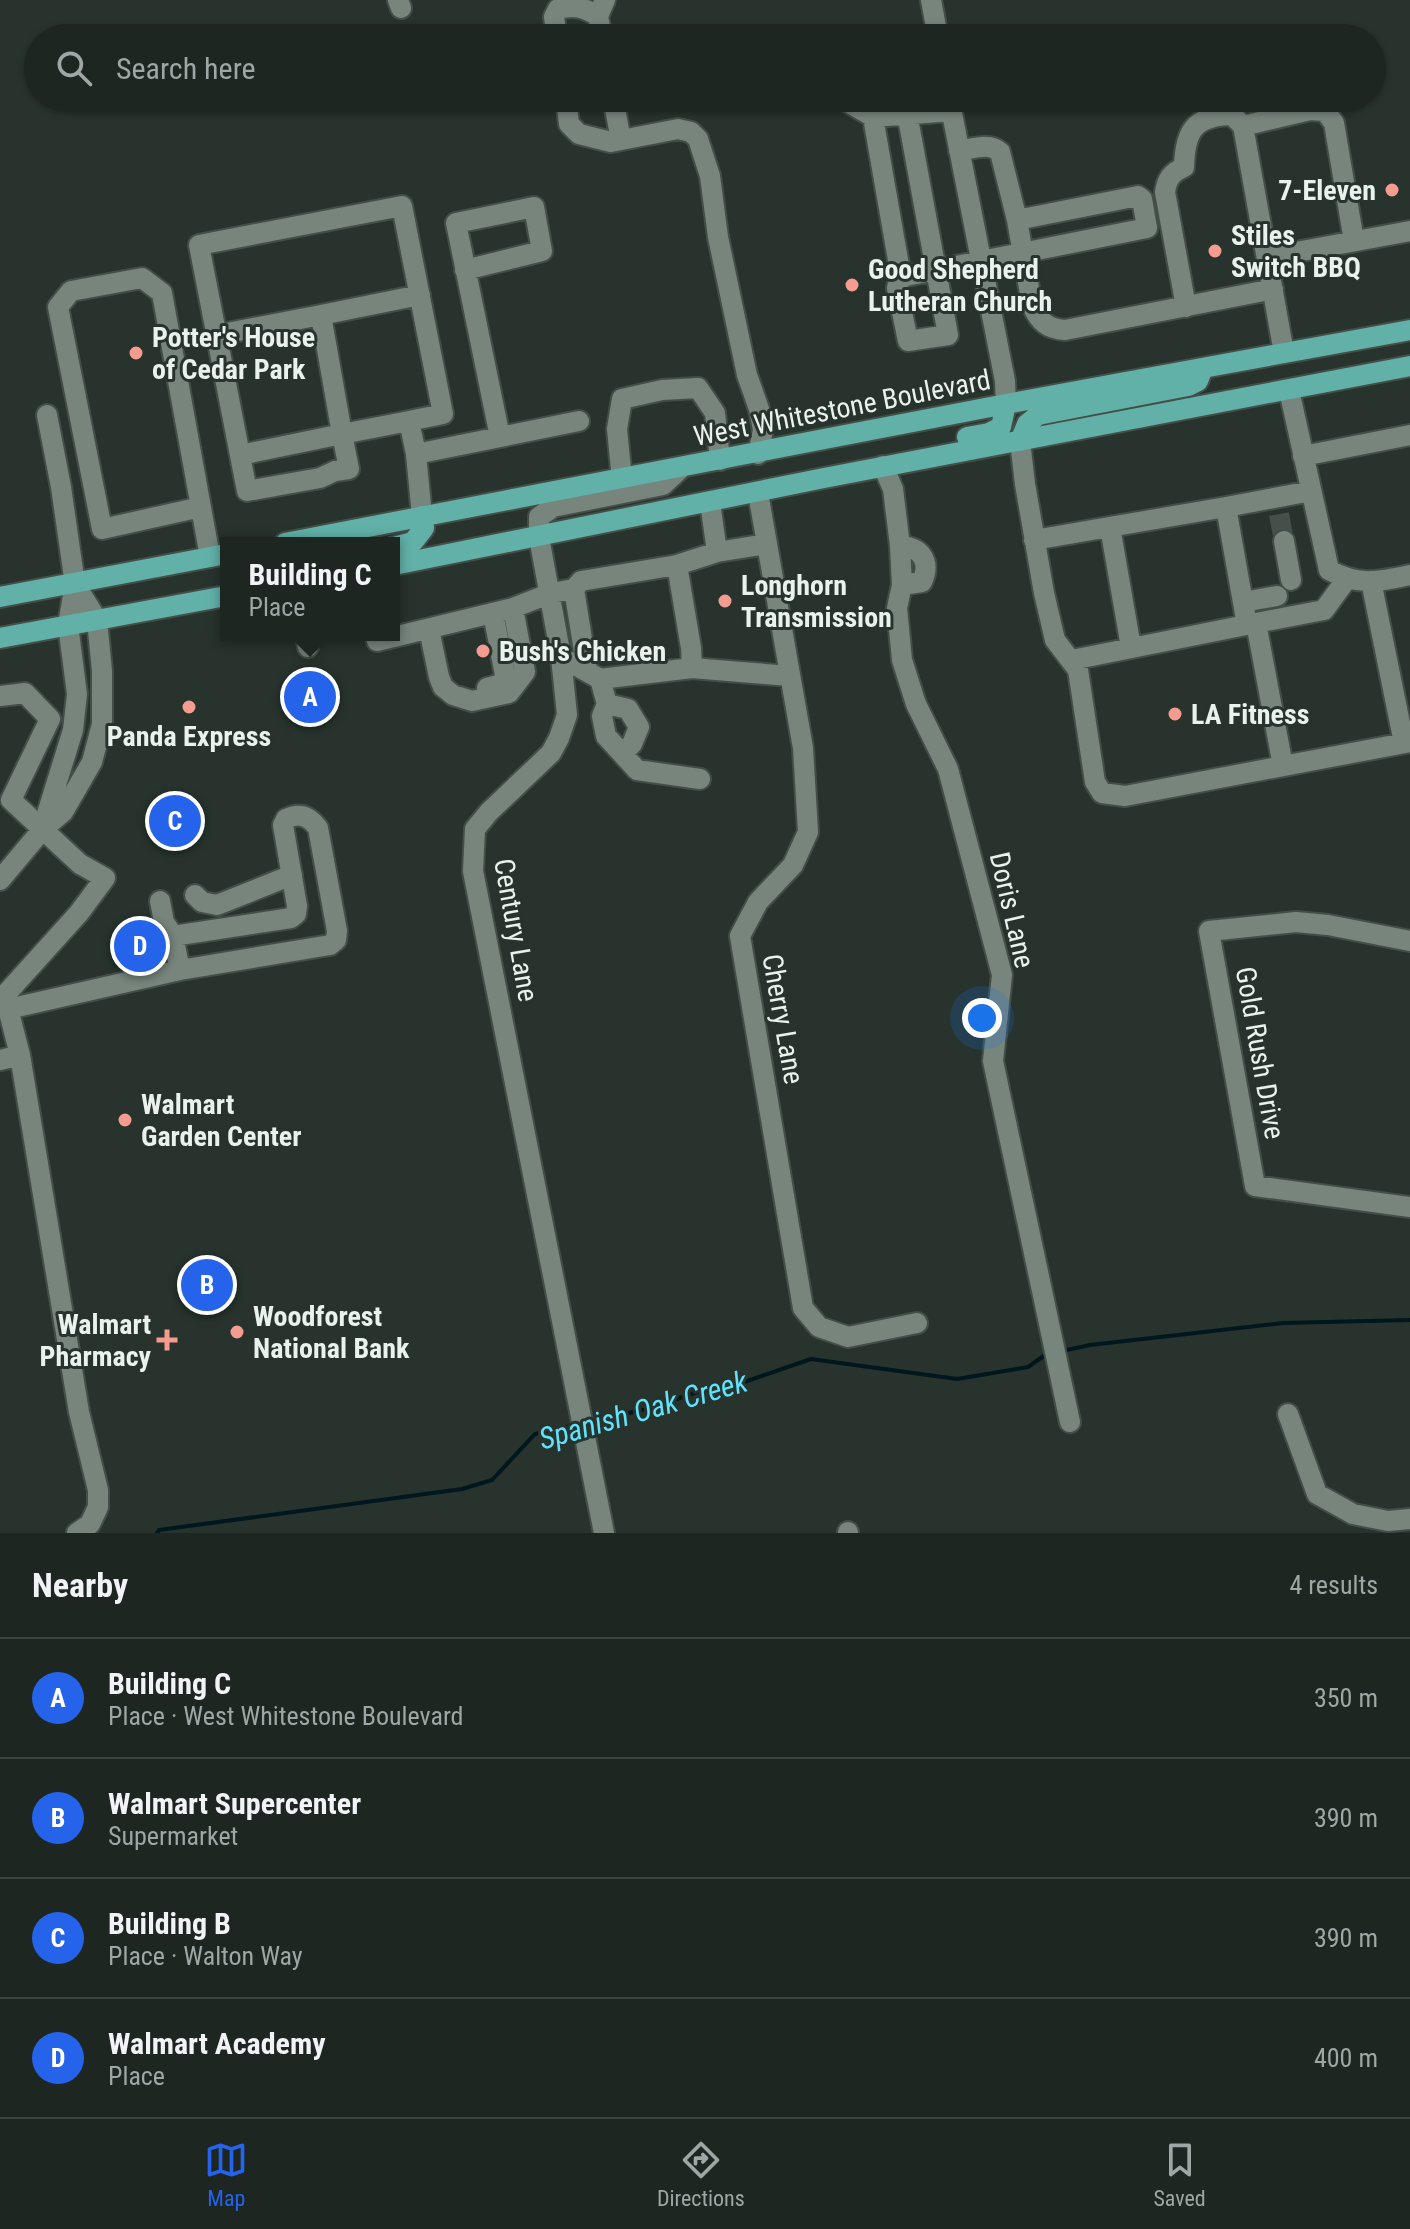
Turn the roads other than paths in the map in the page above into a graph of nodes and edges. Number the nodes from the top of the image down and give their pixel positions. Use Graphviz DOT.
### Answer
graph roads {
  1 [pos="931,0"];
  2 [pos="601,8"];
  3 [pos="555,24"];
  4 [pos="935,24"];
  5 [pos="568,112"];
  6 [pos="616,112"];
  7 [pos="865,112"];
  8 [pos="912,112"];
  9 [pos="952,112"];
  10 [pos="1302,112"];
  11 [pos="1326,112"];
  12 [pos="907,113"];
  13 [pos="873,117"];
  14 [pos="1243,126"];
  15 [pos="621,140"];
  16 [pos="959,151"];
  17 [pos="1017,220"];
  18 [pos="1410,231"];
  19 [pos="1354,241"];
  20 [pos="1022,252"];
  21 [pos="1269,257"];
  22 [pos="982,261"];
  23 [pos="465,270"];
  24 [pos="937,271"];
  25 [pos="901,277"];
  26 [pos="1273,289"];
  27 [pos="420,295"];
  28 [pos="1186,307"];
  29 [pos="321,315"];
  30 [pos="1410,330"];
  31 [pos="217,335"];
  32 [pos="1284,353"];
  33 [pos="1410,366"];
  34 [pos="1203,368"];
  35 [pos="1289,390"];
  36 [pos="1006,404"];
  37 [pos="47,415"];
  38 [pos="409,421"];
  39 [pos="579,421"];
  40 [pos="342,434"];
  41 [pos="1410,435"];
  42 [pos="500,437"];
  43 [pos="1020,441"];
  44 [pos="416,454"];
  45 [pos="758,454"];
  46 [pos="240,455"];
  47 [pos="1303,456"];
  48 [pos="720,460"];
  49 [pos="883,466"];
  50 [pos="680,469"];
  51 [pos="824,478"];
  52 [pos="622,480"];
  53 [pos="1311,491"];
  54 [pos="758,493"];
  55 [pos="710,502"];
  56 [pos="201,507"];
  57 [pos="1226,507"];
  58 [pos="422,516"];
  59 [pos="1110,527"];
  60 [pos="315,537"];
  61 [pos="539,537"];
  62 [pos="1034,540"];
  63 [pos="1284,541"];
  64 [pos="767,544"];
  65 [pos="400,545"];
  66 [pos="717,552"];
  67 [pos="218,555"];
  68 [pos="400,564"];
  69 [pos="677,565"];
  70 [pos="1410,575"];
  71 [pos="1291,580"];
  72 [pos="1346,580"];
  73 [pos="1371,581"];
  74 [pos="75,584"];
  75 [pos="574,589"];
  76 [pos="551,593"];
  77 [pos="1277,596"];
  78 [pos="0,597"];
  79 [pos="220,597"];
  80 [pos="1243,602"];
  81 [pos="513,608"];
  82 [pos="493,613"];
  83 [pos="97,620"];
  84 [pos="1252,624"];
  85 [pos="68,625"];
  86 [pos="429,629"];
  87 [pos="400,636"];
  88 [pos="0,638"];
  89 [pos="1131,647"];
  90 [pos="561,657"];
  91 [pos="1072,660"];
  92 [pos="692,668"];
  93 [pos="594,674"];
  94 [pos="790,676"];
  95 [pos="439,677"];
  96 [pos="0,696"];
  97 [pos="607,704"];
  98 [pos="1407,742"];
  99 [pos="623,753"];
  100 [pos="1283,766"];
  101 [pos="700,779"];
  102 [pos="6,803"];
  103 [pos="42,830"];
  104 [pos="292,875"];
  105 [pos="0,880"];
  106 [pos="195,895"];
  107 [pos="160,901"];
  108 [pos="173,936"];
  109 [pos="1410,941"];
  110 [pos="180,970"];
  111 [pos="4,999"];
  112 [pos="10,1058"];
  113 [pos="1410,1207"];
  114 [pos="917,1323"];
  115 [pos="1288,1414"];
  116 [pos="1070,1422"];
  117 [pos="1410,1519"];
  118 [pos="77,1533"];
  119 [pos="604,1533"];
  1 -- 4 [label="street"];
  2 -- 3 [label="street"];
  5 -- 15 [label="street"];
  6 -- 15 [label="street"];
  7 -- 13 [label="street"];
  8 -- 12 [label="street"];
  9 -- 16 [label="street"];
  10 -- 14 [label="street"];
  11 -- 19 [label="street"];
  12 -- 13 [label="street"];
  12 -- 24 [label="street"];
  13 -- 25 [label="street"];
  14 -- 21 [label="street"];
  14 -- 28 [label="street"];
  15 -- 45 [label="street"];
  16 -- 17 [label="street"];
  16 -- 22 [label="street"];
  17 -- 20 [label="street"];
  17 -- 20 [label="street"];
  18 -- 19 [label="street"];
  19 -- 21 [label="street"];
  20 -- 22 [label="street"];
  20 -- 28 [label="street"];
  21 -- 26 [label="street"];
  22 -- 24 [label="street"];
  22 -- 36 [label="street"];
  23 -- 42 [label="street"];
  24 -- 25 [label="street"];
  24 -- 25 [label="street"];
  26 -- 28 [label="street"];
  26 -- 32 [label="street"];
  27 -- 29 [label="street"];
  27 -- 31 [label="street"];
  27 -- 38 [label="street"];
  29 -- 31 [label="street"];
  29 -- 40 [label="street"];
  30 -- 32 [label="main road, West Whitestone Boulevard"];
  31 -- 46 [label="street"];
  32 -- 34 [label="main road, West Whitestone Boulevard"];
  33 -- 35 [label="main road"];
  34 -- 36 [label="main road, West Whitestone Boulevard"];
  34 -- 43 [label="main road"];
  35 -- 43 [label="main road"];
  35 -- 47 [label="street"];
  36 -- 45 [label="main road, West Whitestone Boulevard"];
  36 -- 51 [label="main road"];
  37 -- 74 [label="street"];
  38 -- 40 [label="street"];
  38 -- 44 [label="street"];
  39 -- 42 [label="street"];
  40 -- 46 [label="street"];
  40 -- 46 [label="street"];
  41 -- 47 [label="street"];
  42 -- 44 [label="street"];
  43 -- 49 [label="main road"];
  43 -- 62 [label="street"];
  44 -- 58 [label="street"];
  45 -- 48 [label="main road, West Whitestone Boulevard"];
  47 -- 53 [label="street"];
  48 -- 50 [label="main road, West Whitestone Boulevard"];
  48 -- 52 [label="street"];
  49 -- 51 [label="main road"];
  49 -- 116 [label="street, Doris Lane"];
  50 -- 52 [label="main road, West Whitestone Boulevard"];
  50 -- 61 [label="street"];
  51 -- 54 [label="main road"];
  52 -- 58 [label="main road, West Whitestone Boulevard"];
  53 -- 57 [label="street"];
  53 -- 72 [label="street"];
  54 -- 55 [label="main road"];
  54 -- 64 [label="street, Cherry Lane"];
  55 -- 61 [label="main road"];
  55 -- 66 [label="street"];
  56 -- 56 [label="street"];
  56 -- 67 [label="street"];
  57 -- 59 [label="street"];
  57 -- 80 [label="street"];
  58 -- 60 [label="main road, West Whitestone Boulevard"];
  58 -- 65 [label="main road"];
  59 -- 62 [label="street"];
  59 -- 89 [label="street"];
  61 -- 68 [label="main road"];
  61 -- 76 [label="street, Century Lane"];
  62 -- 91 [label="street"];
  63 -- 71 [label="street"];
  64 -- 66 [label="street"];
  64 -- 94 [label="street, Cherry Lane"];
  66 -- 69 [label="street"];
  67 -- 74 [label="main road"];
  69 -- 75 [label="street"];
  69 -- 92 [label="street"];
  70 -- 73 [label="street"];
  72 -- 73 [label="street"];
  72 -- 84 [label="street"];
  73 -- 98 [label="street"];
  74 -- 78 [label="main road"];
  74 -- 83 [label="street"];
  74 -- 85 [label="street"];
  75 -- 76 [label="street"];
  75 -- 93 [label="street"];
  76 -- 81 [label="street"];
  76 -- 90 [label="street, Century Lane"];
  77 -- 80 [label="street"];
  79 -- 83 [label="main road"];
  80 -- 84 [label="street"];
  81 -- 82 [label="street"];
  81 -- 95 [label="street"];
  82 -- 86 [label="street"];
  82 -- 95 [label="street"];
  83 -- 85 [label="main road"];
  83 -- 103 [label="street"];
  84 -- 89 [label="street"];
  84 -- 100 [label="street"];
  85 -- 88 [label="main road"];
  85 -- 103 [label="street"];
  86 -- 87 [label="street"];
  86 -- 95 [label="street"];
  89 -- 91 [label="street"];
  90 -- 93 [label="street"];
  90 -- 119 [label="street, Century Lane"];
  91 -- 100 [label="street"];
  92 -- 93 [label="street"];
  92 -- 94 [label="street"];
  93 -- 97 [label="street"];
  94 -- 114 [label="street, Cherry Lane"];
  96 -- 102 [label="street"];
  97 -- 99 [label="street"];
  97 -- 99 [label="street"];
  98 -- 100 [label="street"];
  99 -- 101 [label="street"];
  102 -- 103 [label="street"];
  103 -- 105 [label="street"];
  103 -- 111 [label="street"];
  104 -- 106 [label="street"];
  104 -- 108 [label="street"];
  104 -- 110 [label="street"];
  107 -- 108 [label="street"];
  108 -- 110 [label="street"];
  109 -- 113 [label="street, Gold Rush Drive"];
  110 -- 111 [label="street"];
  111 -- 112 [label="street"];
  112 -- 118 [label="street"];
  115 -- 117 [label="street"];
}
